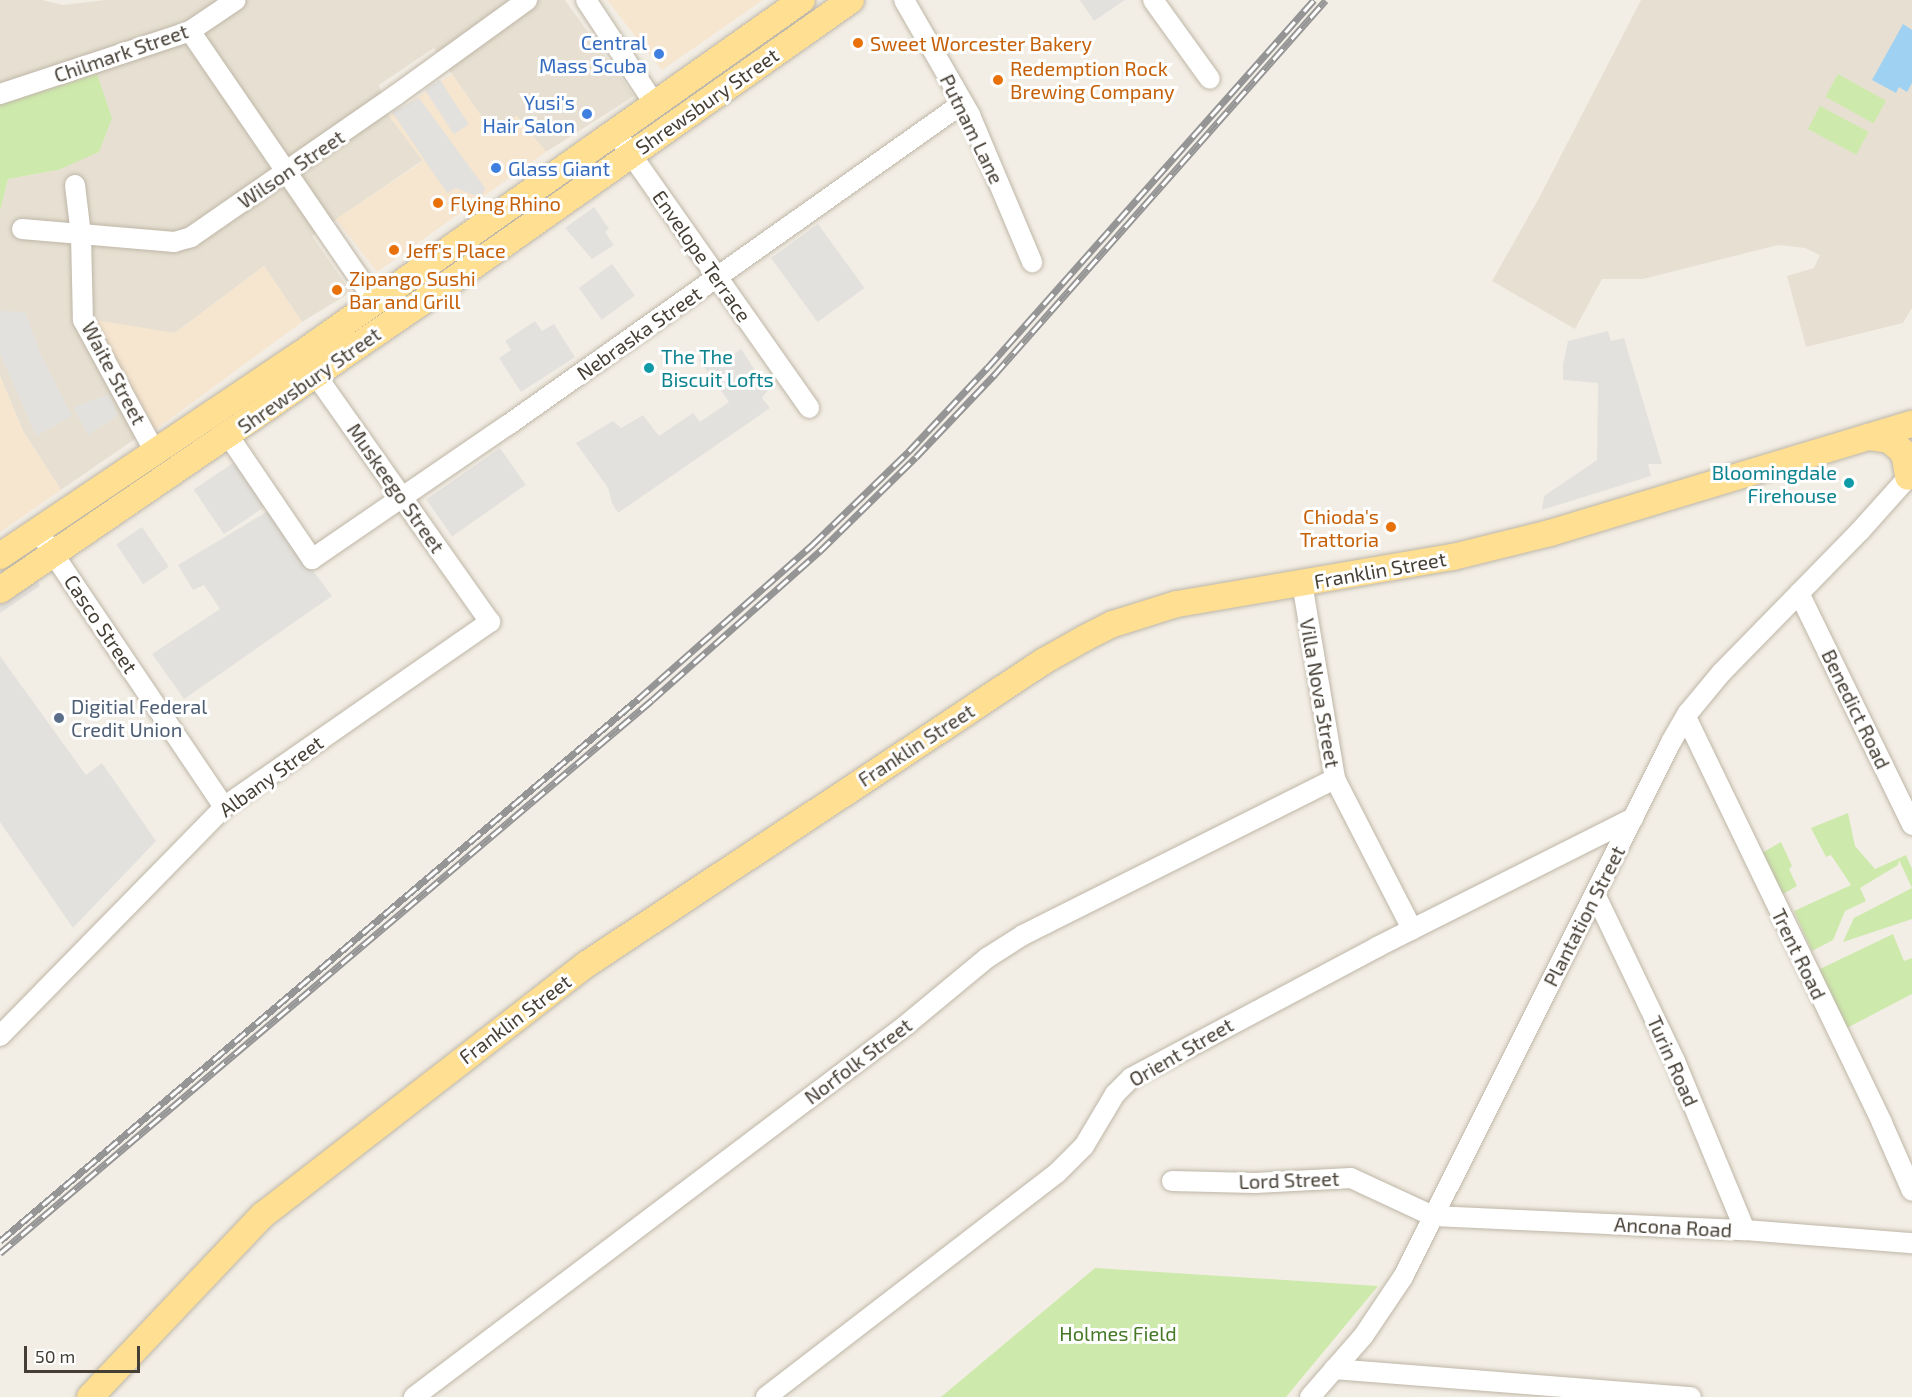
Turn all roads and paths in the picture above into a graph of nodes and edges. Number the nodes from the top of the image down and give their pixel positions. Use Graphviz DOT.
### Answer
graph roads {
  1 [pos="236,0"];
  2 [pos="527,0"];
  3 [pos="586,0"];
  4 [pos="802,0"];
  5 [pos="851,0"];
  6 [pos="904,0"];
  7 [pos="1153,0"];
  8 [pos="190,31"];
  9 [pos="1210,79"];
  10 [pos="0,94"];
  11 [pos="654,103"];
  12 [pos="963,104"];
  13 [pos="616,133"];
  14 [pos="631,155"];
  15 [pos="286,172"];
  16 [pos="75,185"];
  17 [pos="22,229"];
  18 [pos="81,235"];
  19 [pos="1032,262"];
  20 [pos="717,278"];
  21 [pos="375,301"];
  22 [pos="301,354"];
  23 [pos="316,375"];
  24 [pos="809,408"];
  25 [pos="1912,424"];
  26 [pos="228,435"];
  27 [pos="1868,437"];
  28 [pos="155,452"];
  29 [pos="1910,475"];
  30 [pos="402,498"];
  31 [pos="38,530"];
  32 [pos="53,552"];
  33 [pos="0,556"];
  34 [pos="1302,583"];
  35 [pos="0,590"];
  36 [pos="1799,593"];
  37 [pos="490,622"];
  38 [pos="1686,717"];
  39 [pos="1335,779"];
  40 [pos="224,807"];
  41 [pos="1633,818"];
  42 [pos="1912,825"];
  43 [pos="1595,894"];
  44 [pos="1412,929"];
  45 [pos="0,1036"];
  46 [pos="1172,1181"];
  47 [pos="1912,1191"];
  48 [pos="1433,1216"];
  49 [pos="1745,1230"];
  50 [pos="1912,1243"];
  51 [pos="1334,1369"];
  52 [pos="1542,1391"];
  53 [pos="90,1397"];
  54 [pos="414,1397"];
  55 [pos="766,1397"];
  56 [pos="1310,1397"];
  57 [pos="1691,1397"];
  1 -- 8 [label="street, Chilmark Street"];
  2 -- 15 [label="street, Wilson Street"];
  3 -- 11 [label="street"];
  4 -- 11 [label="main road, Shrewsbury Street"];
  5 -- 14 [label="main road, Shrewsbury Street"];
  6 -- 12 [label="street, Putnam Lane"];
  7 -- 9 [label="street"];
  8 -- 10 [label="street, Chilmark Street"];
  8 -- 15 [label="street"];
  11 -- 13 [label="main road, Shrewsbury Street"];
  12 -- 19 [label="street, Putnam Lane"];
  12 -- 20 [label="street, Nebraska Street"];
  13 -- 14 [label="street, Envelope Terrace"];
  13 -- 21 [label="main road, Shrewsbury Street"];
  14 -- 20 [label="street, Envelope Terrace"];
  14 -- 23 [label="main road, Shrewsbury Street"];
  15 -- 18 [label="street, Wilson Street"];
  15 -- 21 [label="street"];
  16 -- 18 [label="street, Waite Street"];
  17 -- 18 [label="street, Wilson Street"];
  18 -- 28 [label="street, Waite Street"];
  20 -- 24 [label="street, Envelope Terrace"];
  20 -- 30 [label="street, Nebraska Street"];
  21 -- 22 [label="main road, Shrewsbury Street"];
  22 -- 23 [label="street, Muskeego Street"];
  22 -- 28 [label="main road, Shrewsbury Street"];
  23 -- 26 [label="main road, Shrewsbury Street"];
  23 -- 30 [label="street, Muskeego Street"];
  25 -- 27 [label="main road, Franklin Street"];
  26 -- 30 [label="street, Nebraska Street"];
  26 -- 32 [label="main road, Shrewsbury Street"];
  27 -- 29 [label="main road"];
  27 -- 34 [label="main road, Franklin Street"];
  28 -- 31 [label="main road, Shrewsbury Street"];
  29 -- 36 [label="street, Plantation Street"];
  30 -- 37 [label="street, Muskeego Street"];
  31 -- 32 [label="street, Casco Street"];
  31 -- 33 [label="main road, Shrewsbury Street"];
  32 -- 35 [label="main road, Shrewsbury Street"];
  32 -- 40 [label="street, Casco Street"];
  34 -- 39 [label="street, Villa Nova Street"];
  34 -- 53 [label="main road, Franklin Street"];
  36 -- 38 [label="street, Plantation Street"];
  36 -- 42 [label="street, Benedict Road"];
  37 -- 40 [label="street, Albany Street"];
  38 -- 41 [label="street, Plantation Street"];
  38 -- 47 [label="street, Trent Road"];
  39 -- 44 [label="street, Villa Nova Street"];
  39 -- 54 [label="street, Norfolk Street"];
  40 -- 45 [label="street, Albany Street"];
  41 -- 43 [label="street, Plantation Street"];
  41 -- 44 [label="street, Orient Street"];
  43 -- 48 [label="street, Plantation Street"];
  43 -- 49 [label="street, Turin Road"];
  44 -- 55 [label="street, Orient Street"];
  46 -- 48 [label="street, Lord Street"];
  48 -- 49 [label="street, Ancona Road"];
  48 -- 51 [label="street, Plantation Street"];
  49 -- 50 [label="street, Ancona Road"];
  51 -- 52 [label="street"];
  51 -- 56 [label="street, Plantation Street"];
  52 -- 57 [label="street"];
}
